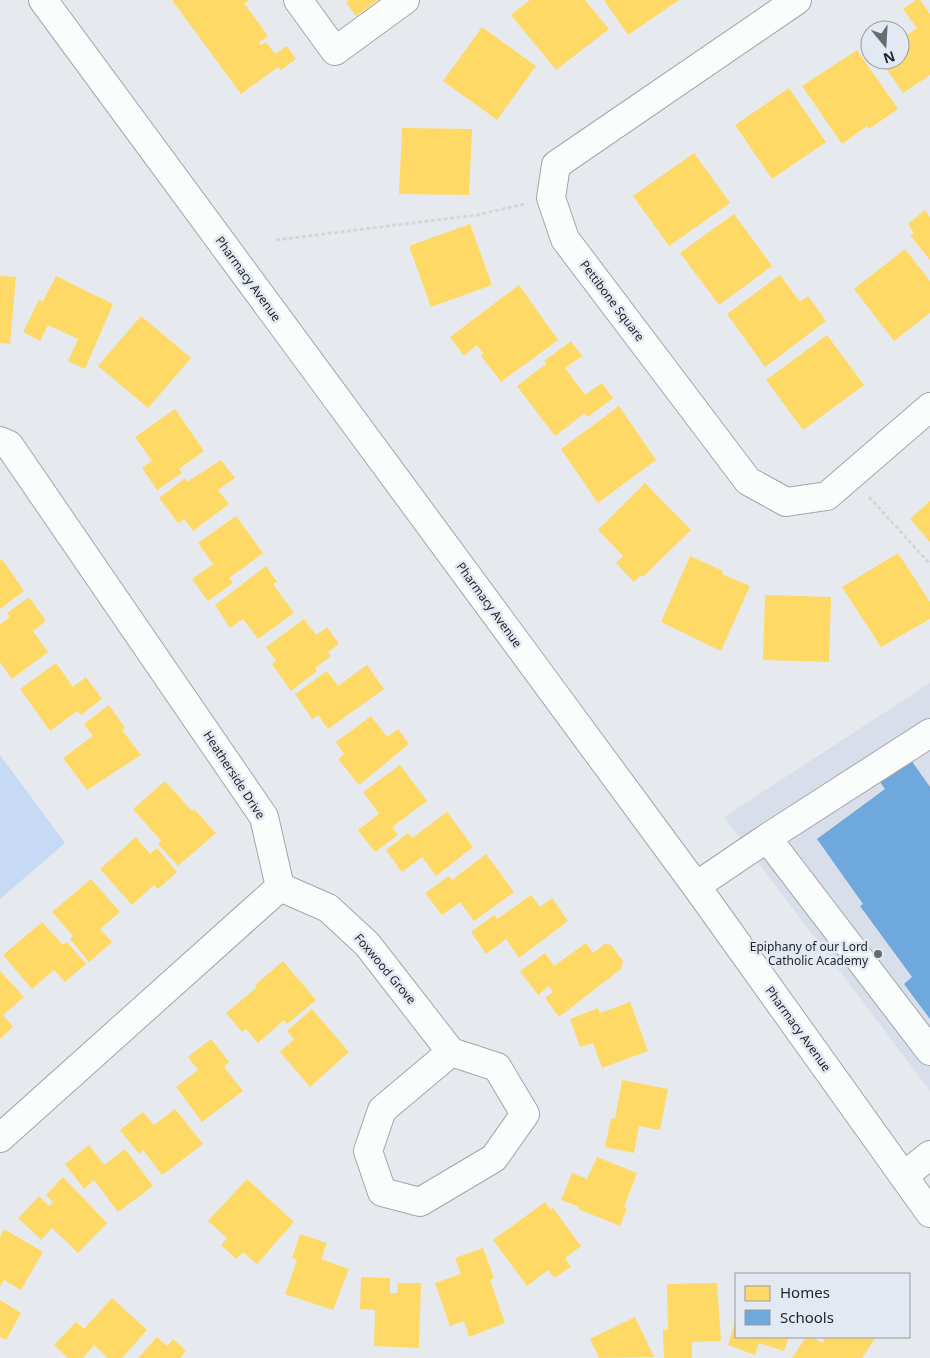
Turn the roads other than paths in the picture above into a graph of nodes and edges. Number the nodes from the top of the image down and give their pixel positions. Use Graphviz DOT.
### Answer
graph roads {
  1 [pos="43,0"];
  2 [pos="298,0"];
  3 [pos="404,0"];
  4 [pos="797,0"];
  5 [pos="930,407"];
  6 [pos="0,441"];
  7 [pos="930,734"];
  8 [pos="767,838"];
  9 [pos="696,886"];
  10 [pos="280,887"];
  11 [pos="930,1051"];
  12 [pos="451,1052"];
  13 [pos="0,1138"];
  14 [pos="930,1155"];
  15 [pos="904,1176"];
  16 [pos="930,1213"];
  1 -- 9 [label="street, Pharmacy Avenue"];
  2 -- 3 [label="street"];
  4 -- 5 [label="street, Pettibone Square"];
  6 -- 10 [label="street, Heatherside Drive"];
  7 -- 8 [label="street"];
  8 -- 9 [label="street"];
  8 -- 11 [label="street"];
  9 -- 15 [label="street, Pharmacy Avenue"];
  10 -- 12 [label="street, Foxwood Grove"];
  10 -- 13 [label="street"];
  12 -- 12 [label="street"];
  14 -- 15 [label="street"];
  15 -- 16 [label="street, Pharmacy Avenue"];
}
